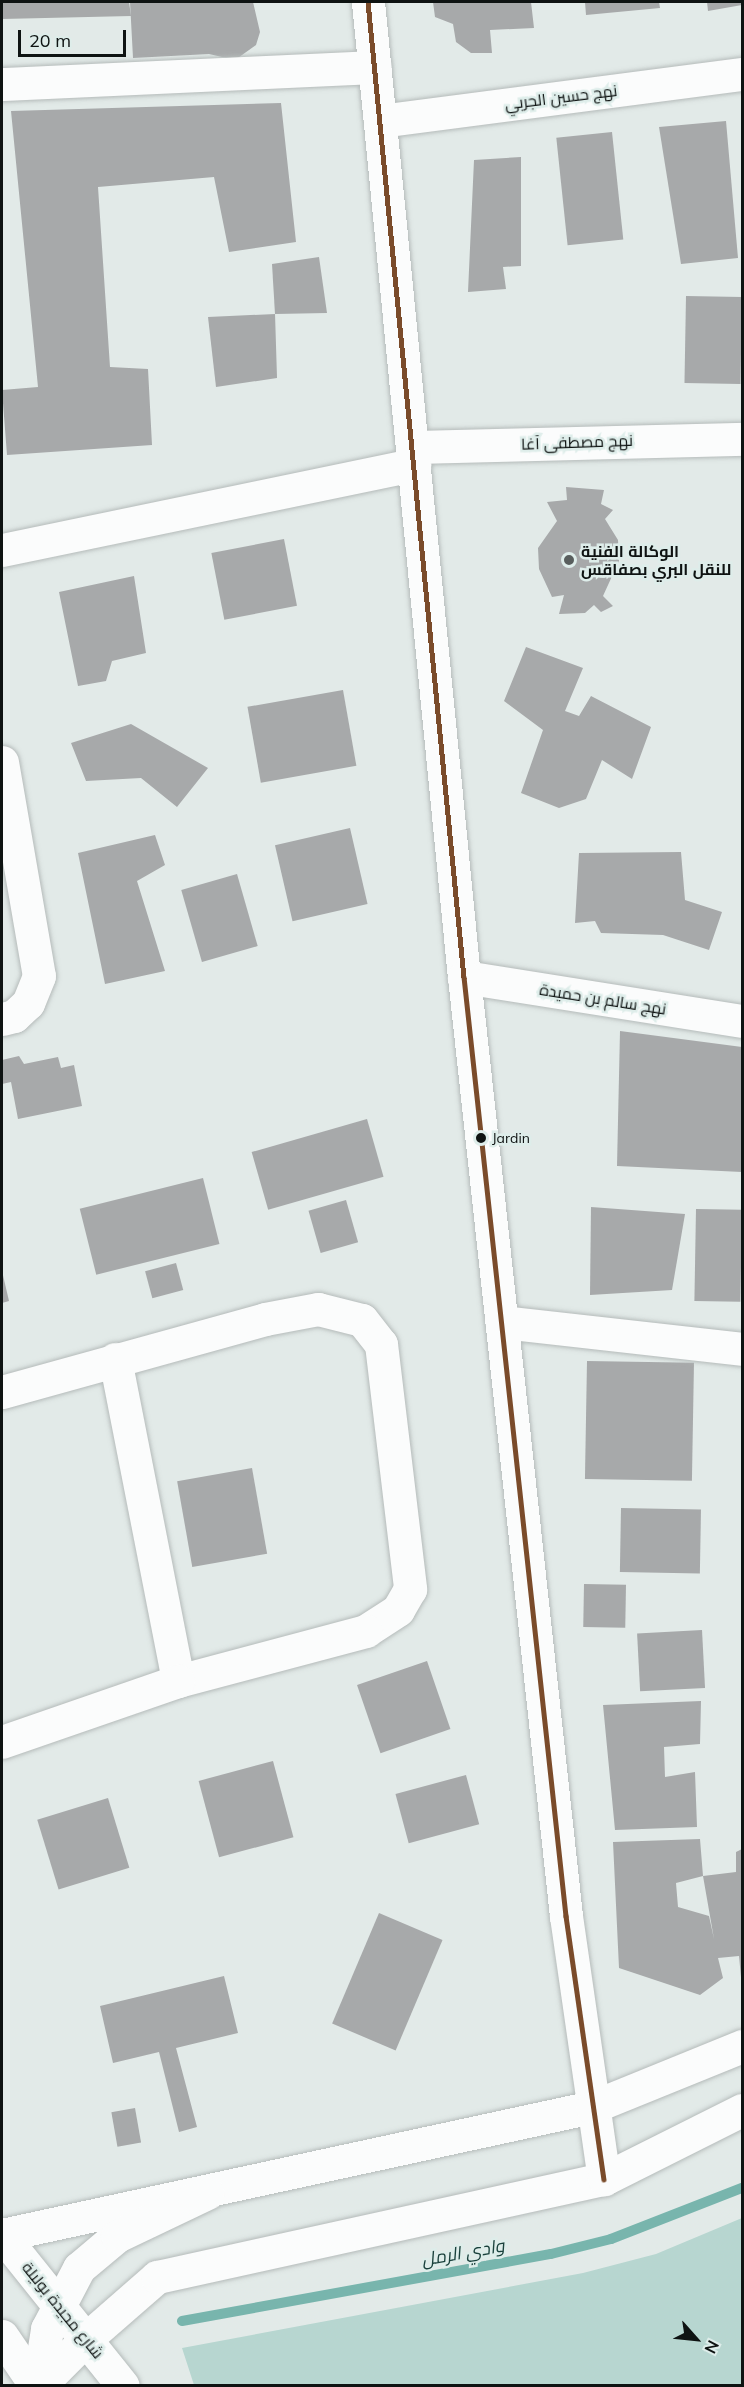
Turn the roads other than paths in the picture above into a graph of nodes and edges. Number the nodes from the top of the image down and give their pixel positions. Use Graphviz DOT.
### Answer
graph roads {
  1 [pos="368,2"];
  2 [pos="375,67"];
  3 [pos="742,74"];
  4 [pos="2,84"];
  5 [pos="380,121"];
  6 [pos="742,439"];
  7 [pos="413,456"];
  8 [pos="2,550"];
  9 [pos="2,762"];
  10 [pos="464,977"];
  11 [pos="2,1019"];
  12 [pos="742,1021"];
  13 [pos="502,1323"];
  14 [pos="742,1349"];
  15 [pos="114,1359"];
  16 [pos="2,1392"];
  17 [pos="178,1681"];
  18 [pos="2,1742"];
  19 [pos="742,2046"];
  20 [pos="592,2107"];
  21 [pos="742,2110"];
  22 [pos="604,2179"];
  23 [pos="207,2193"];
  24 [pos="2,2235"];
  25 [pos="57,2302"];
  26 [pos="2,2336"];
  27 [pos="87,2338"];
  28 [pos="38,2385"];
  29 [pos="123,2385"];
  1 -- 2 [label="main road"];
  2 -- 4 [label="main road"];
  2 -- 5 [label="main road"];
  3 -- 5 [label="main road, نهج حسين الجربي"];
  5 -- 7 [label="main road"];
  6 -- 7 [label="main road, نهج مصطفى آغا"];
  7 -- 8 [label="main road, نهج مصطفى آغا"];
  7 -- 10 [label="main road"];
  9 -- 11 [label="main road"];
  10 -- 12 [label="main road, نهج سالم بن حميدة"];
  10 -- 13 [label="main road"];
  13 -- 14 [label="main road"];
  13 -- 20 [label="main road"];
  15 -- 16 [label="main road"];
  15 -- 17 [label="main road"];
  15 -- 17 [label="main road"];
  17 -- 18 [label="main road"];
  19 -- 20 [label="main road"];
  20 -- 22 [label="main road"];
  20 -- 23 [label="main road"];
  21 -- 22 [label="main road"];
  22 -- 27 [label="main road"];
  23 -- 24 [label="main road"];
  23 -- 25 [label="main road"];
  24 -- 25 [label="main road, شارع مجيدة بوليلة"];
  25 -- 27 [label="main road, شارع مجيدة بوليلة"];
  25 -- 28 [label="main road"];
  26 -- 28 [label="main road"];
  27 -- 28 [label="main road"];
  27 -- 29 [label="main road, شارع مجيدة بوليلة"];
}
